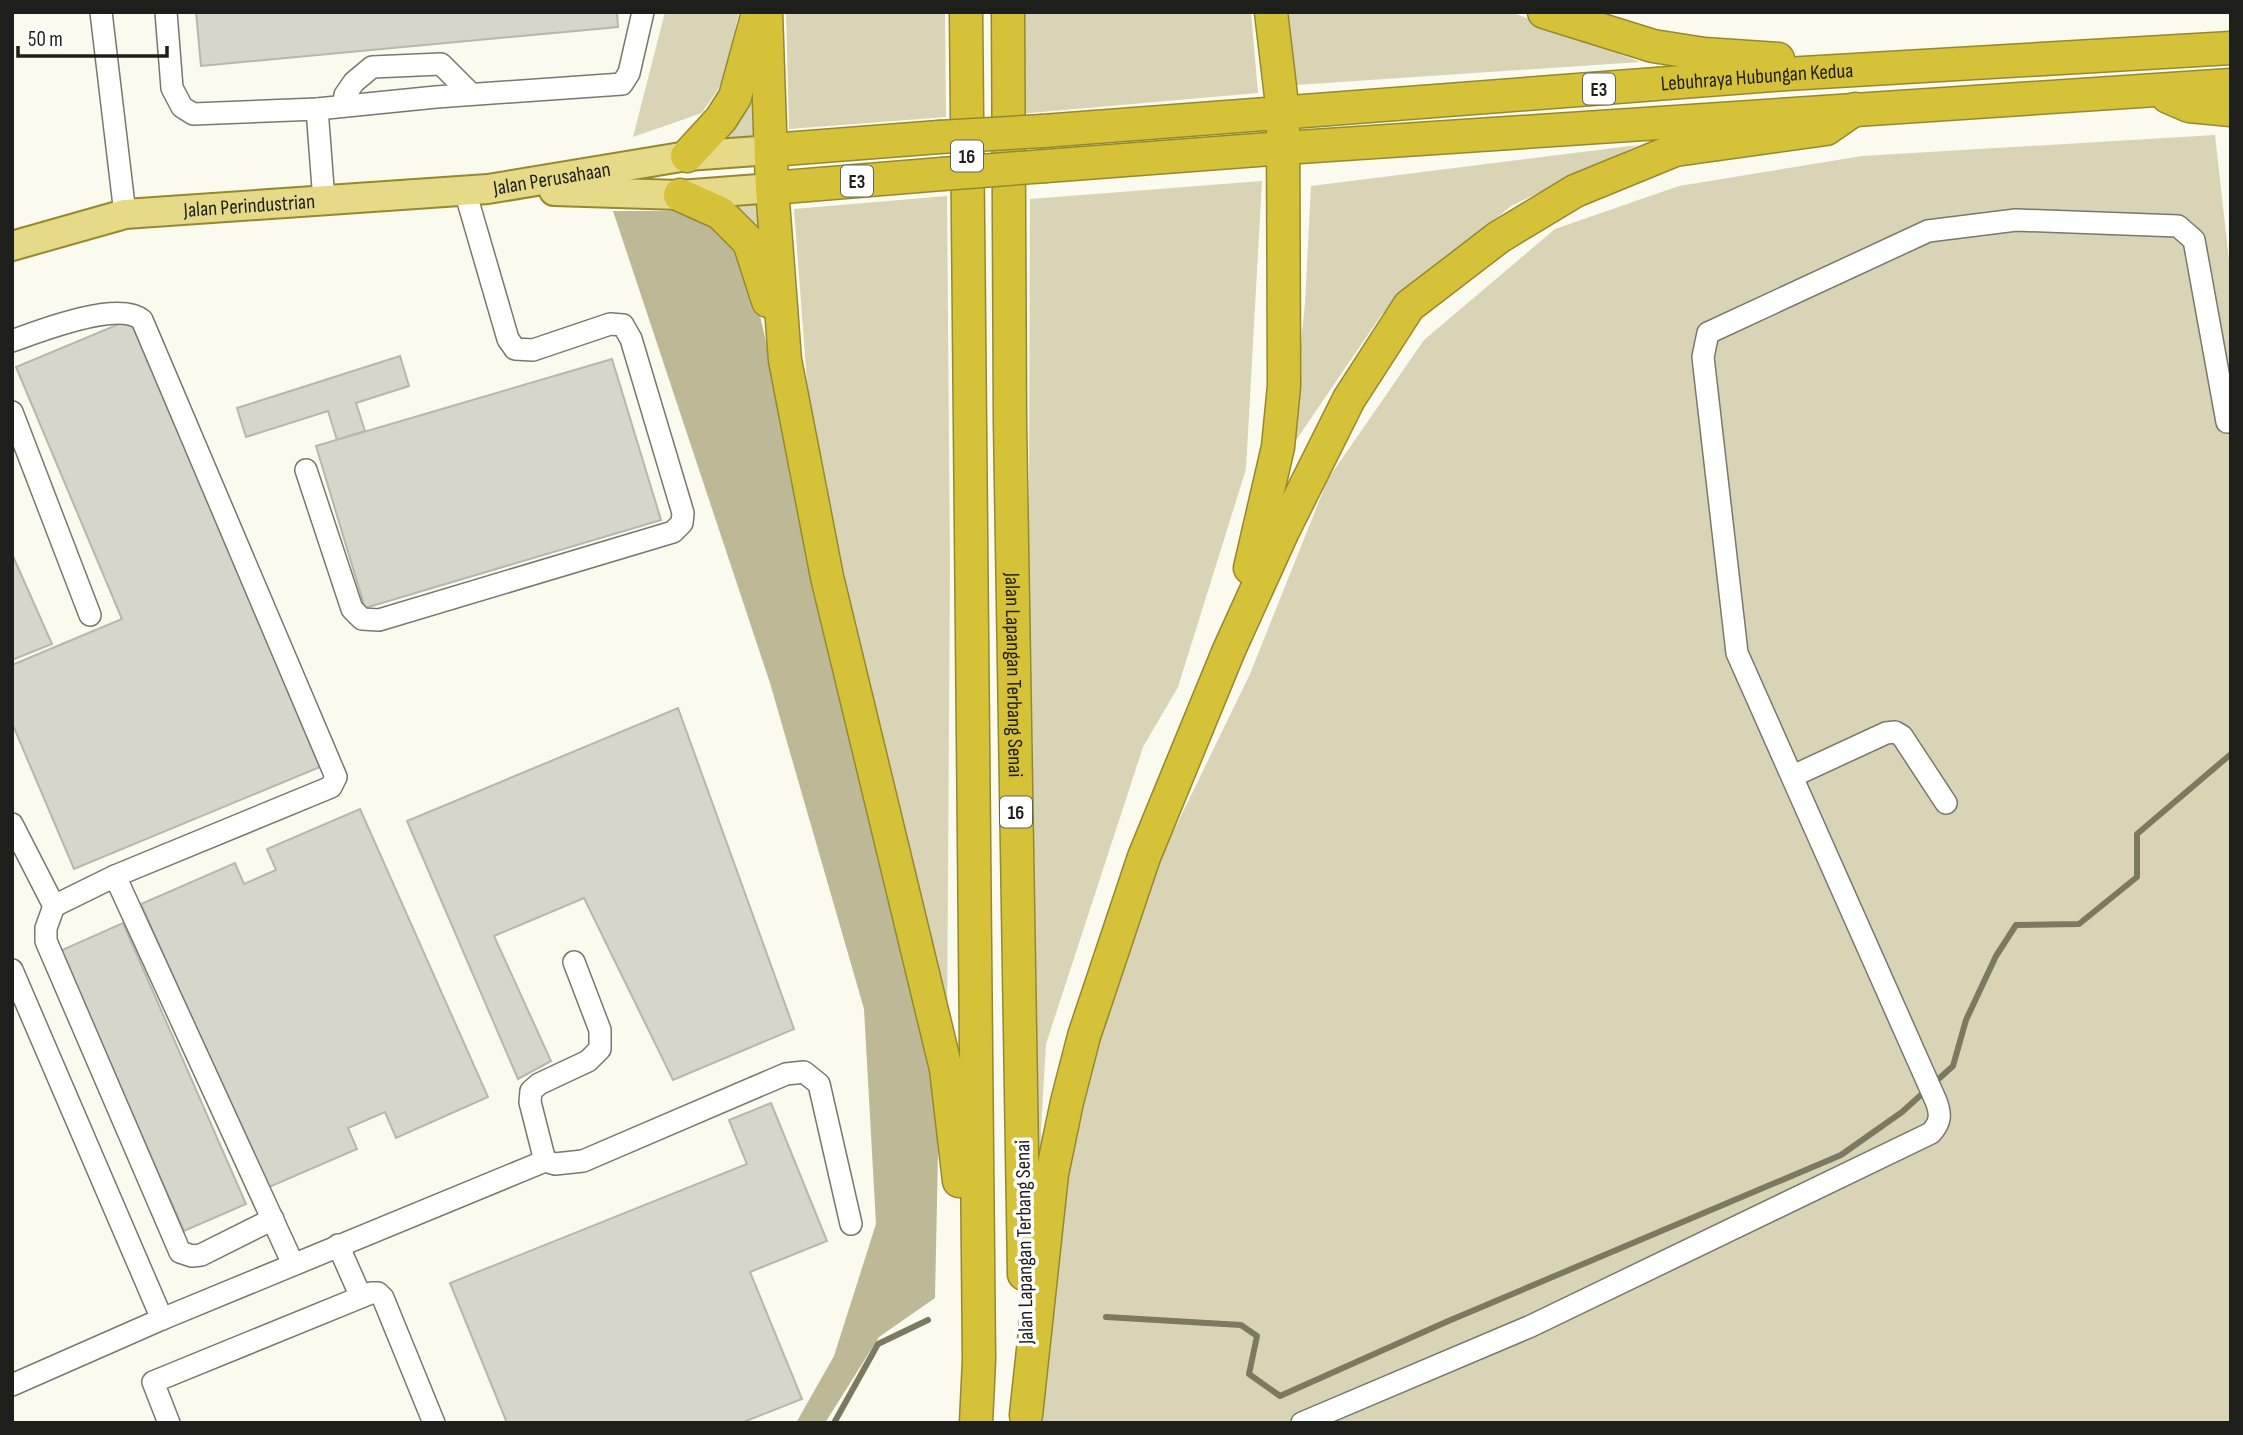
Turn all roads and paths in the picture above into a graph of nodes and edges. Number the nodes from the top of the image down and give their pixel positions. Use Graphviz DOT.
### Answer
graph roads {
  1 [pos="101,12"];
  2 [pos="166,12"];
  3 [pos="643,12"];
  4 [pos="758,12"];
  5 [pos="766,12"];
  6 [pos="966,12"];
  7 [pos="1008,12"];
  8 [pos="1271,12"];
  9 [pos="1544,12"];
  10 [pos="2231,48"];
  11 [pos="1916,67"];
  12 [pos="2231,85"];
  13 [pos="2149,89"];
  14 [pos="471,94"];
  15 [pos="344,105"];
  16 [pos="317,108"];
  17 [pos="1855,108"];
  18 [pos="2231,110"];
  19 [pos="1283,113"];
  20 [pos="1284,148"];
  21 [pos="771,150"];
  22 [pos="687,156"];
  23 [pos="772,188"];
  24 [pos="477,190"];
  25 [pos="680,195"];
  26 [pos="324,201"];
  27 [pos="125,214"];
  28 [pos="12,246"];
  29 [pos="12,341"];
  30 [pos="785,360"];
  31 [pos="12,412"];
  32 [pos="2227,422"];
  33 [pos="306,470"];
  34 [pos="90,615"];
  35 [pos="1229,650"];
  36 [pos="1793,776"];
  37 [pos="1946,803"];
  38 [pos="12,824"];
  39 [pos="115,876"];
  40 [pos="54,906"];
  41 [pos="574,961"];
  42 [pos="12,970"];
  43 [pos="545,1161"];
  44 [pos="273,1219"];
  45 [pos="850,1224"];
  46 [pos="338,1245"];
  47 [pos="293,1264"];
  48 [pos="361,1297"];
  49 [pos="162,1319"];
  50 [pos="979,1360"];
  51 [pos="12,1385"];
  52 [pos="1026,1419"];
  53 [pos="169,1423"];
  54 [pos="434,1423"];
  55 [pos="976,1423"];
  56 [pos="1302,1423"];
  1 -- 27 [label="street"];
  2 -- 16 [label="street"];
  3 -- 14 [label="street"];
  4 -- 22 [label="highway"];
  5 -- 21 [label="highway"];
  6 -- 50 [label="highway, Jalan Lapangan Terbang Senai / 16"];
  7 -- 52 [label="highway, Jalan Lapangan Terbang Senai / 16"];
  8 -- 19 [label="highway"];
  9 -- 11 [label="highway"];
  10 -- 11 [label="highway, Lebuhraya Hubungan Kedua / E3"];
  11 -- 19 [label="highway, Lebuhraya Hubungan Kedua / E3"];
  12 -- 13 [label="highway, Lebuhraya Hubungan Kedua / E3"];
  13 -- 17 [label="highway, Lebuhraya Hubungan Kedua / E3"];
  13 -- 18 [label="highway"];
  14 -- 15 [label="street"];
  14 -- 15 [label="street"];
  15 -- 16 [label="street"];
  16 -- 26 [label="street"];
  17 -- 20 [label="highway, Lebuhraya Hubungan Kedua / E3"];
  17 -- 35 [label="highway"];
  19 -- 20 [label="highway"];
  19 -- 21 [label="highway, E3, bridge"];
  20 -- 23 [label="highway, E3, bridge"];
  20 -- 35 [label="highway"];
  21 -- 22 [label="main road, Jalan Perusahaan"];
  21 -- 23 [label="highway"];
  22 -- 24 [label="main road, Jalan Perusahaan"];
  23 -- 25 [label="main road, Jalan Perusahaan"];
  23 -- 30 [label="highway"];
  24 -- 25 [label="main road, Jalan Perusahaan"];
  24 -- 26 [label="main road, Jalan Perindustrian"];
  24 -- 33 [label="street"];
  25 -- 30 [label="highway"];
  26 -- 27 [label="main road, Jalan Perindustrian"];
  27 -- 28 [label="main road, Jalan Perindustrian"];
  29 -- 39 [label="street"];
  30 -- 50 [label="highway"];
  31 -- 34 [label="street"];
  32 -- 36 [label="street"];
  35 -- 52 [label="highway"];
  36 -- 37 [label="street"];
  36 -- 56 [label="street"];
  38 -- 40 [label="street"];
  39 -- 40 [label="street"];
  39 -- 44 [label="street"];
  40 -- 44 [label="street"];
  41 -- 43 [label="street"];
  42 -- 49 [label="street"];
  43 -- 45 [label="street"];
  43 -- 46 [label="street"];
  44 -- 47 [label="street"];
  46 -- 47 [label="street"];
  46 -- 48 [label="street"];
  47 -- 49 [label="street"];
  48 -- 53 [label="street"];
  48 -- 54 [label="street"];
  49 -- 51 [label="street"];
  50 -- 55 [label="highway, Jalan Lapangan Terbang Senai / 16"];
}
